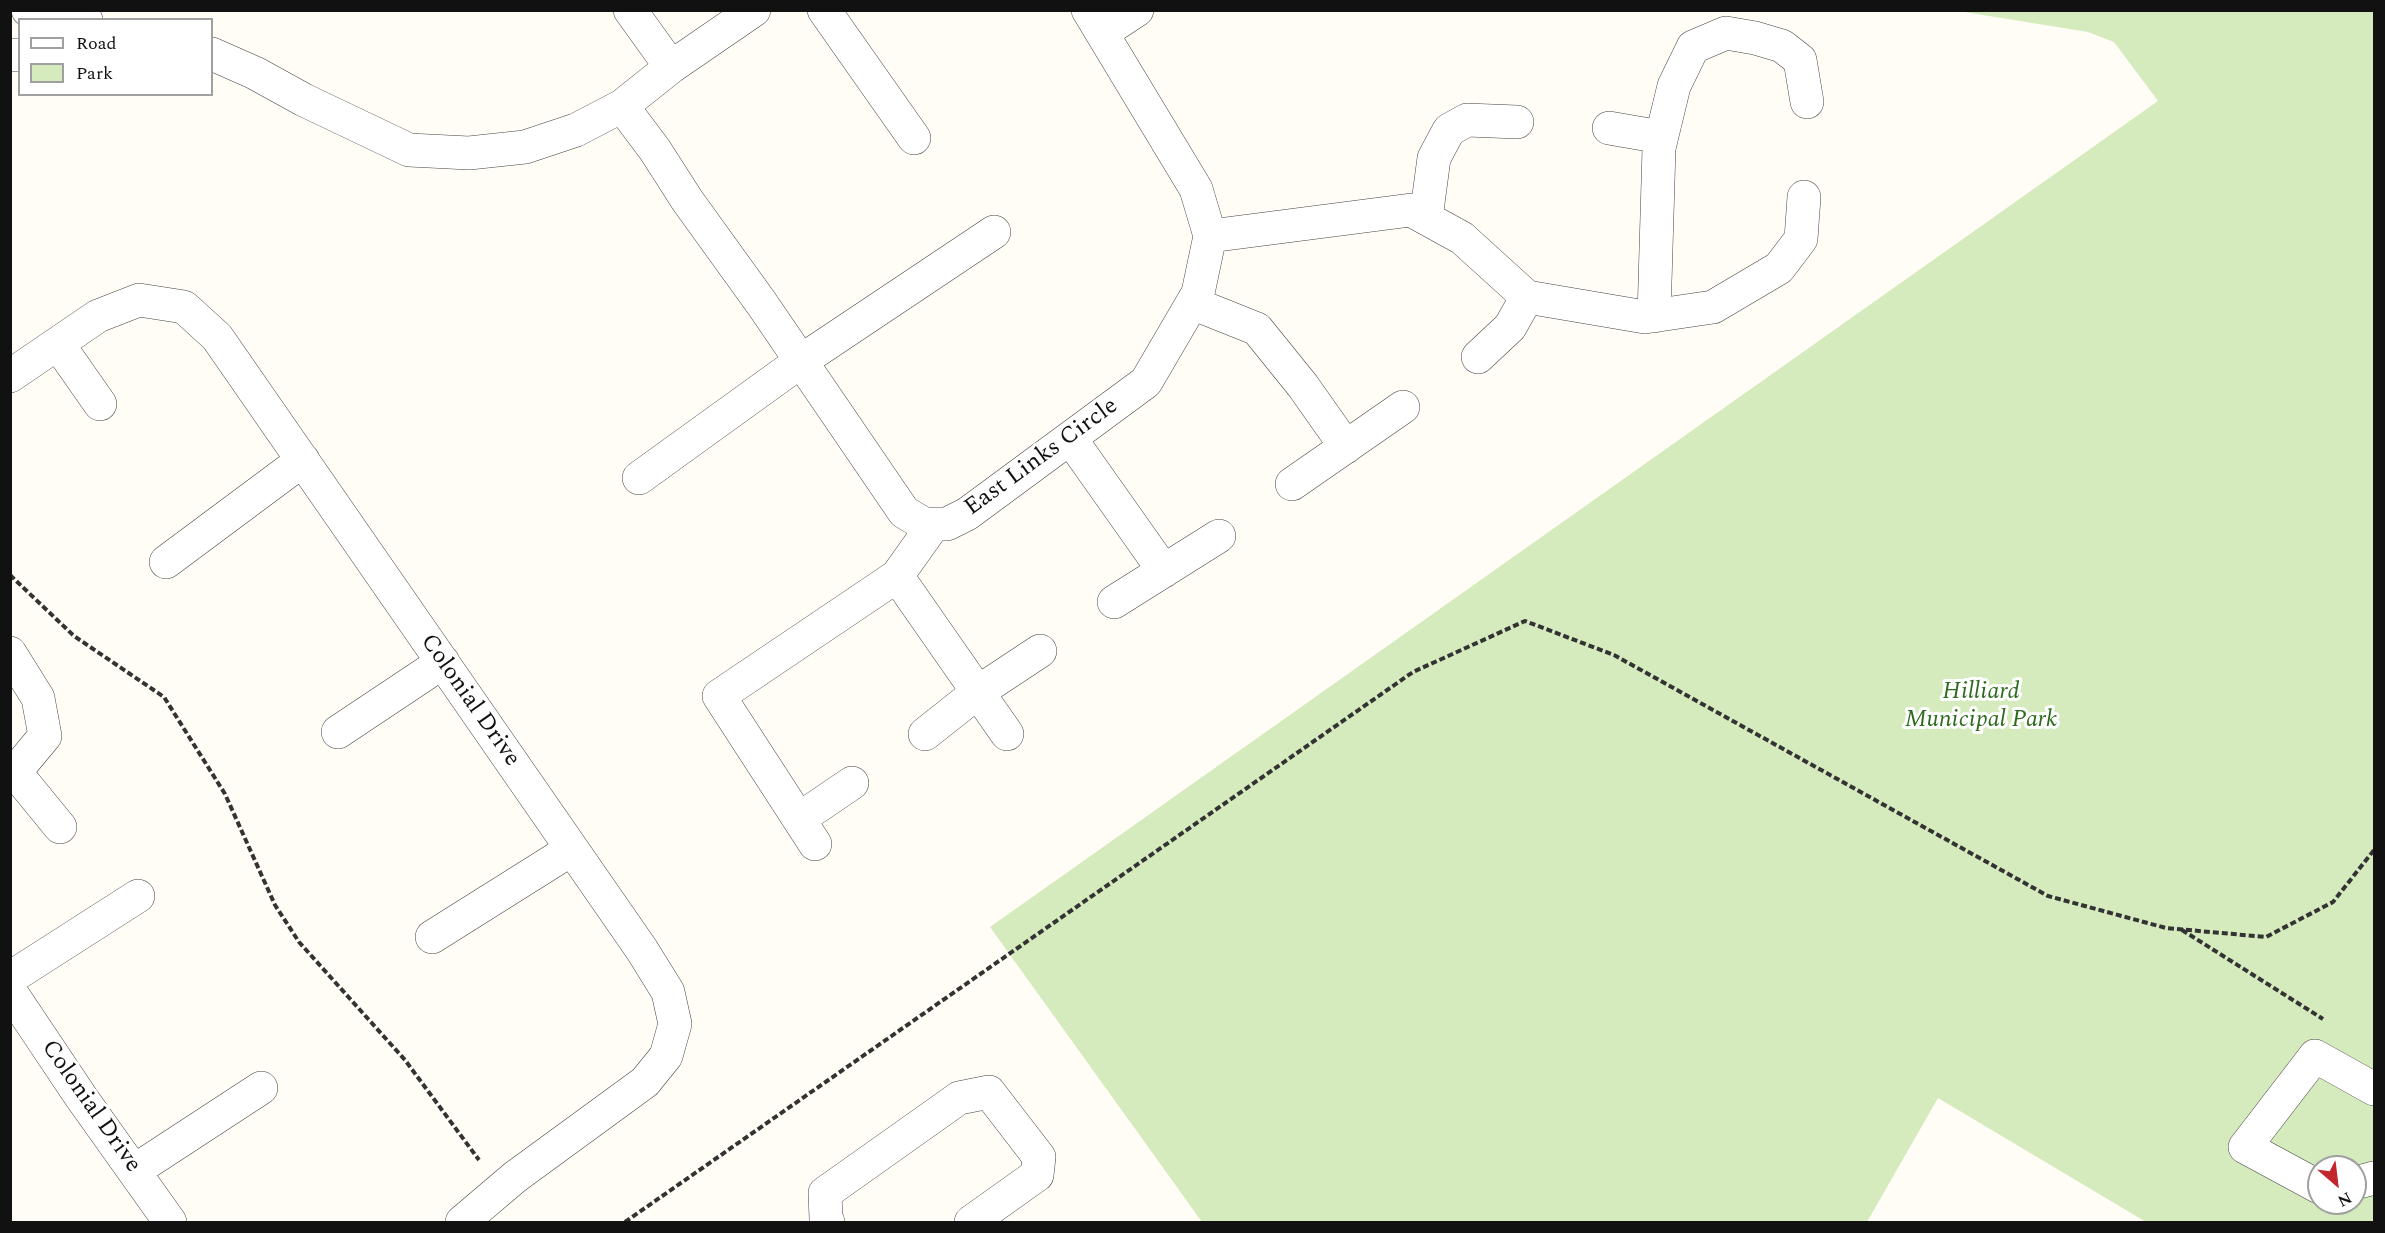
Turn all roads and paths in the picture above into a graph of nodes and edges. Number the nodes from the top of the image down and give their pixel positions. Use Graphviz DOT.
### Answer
graph roads {
  1 [pos="28,10"];
  2 [pos="630,10"];
  3 [pos="754,10"];
  4 [pos="824,10"];
  5 [pos="1137,10"];
  6 [pos="82,18"];
  7 [pos="1095,22"];
  8 [pos="213,54"];
  9 [pos="671,67"];
  10 [pos="1807,102"];
  11 [pos="622,106"];
  12 [pos="1517,122"];
  13 [pos="1609,128"];
  14 [pos="1661,137"];
  15 [pos="914,138"];
  16 [pos="1804,197"];
  17 [pos="1426,218"];
  18 [pos="994,232"];
  19 [pos="1210,236"];
  20 [pos="1527,297"];
  21 [pos="1192,303"];
  22 [pos="1654,316"];
  23 [pos="58,344"];
  24 [pos="1478,357"];
  25 [pos="801,361"];
  26 [pos="10,376"];
  27 [pos="100,404"];
  28 [pos="1404,407"];
  29 [pos="1070,438"];
  30 [pos="1346,447"];
  31 [pos="303,460"];
  32 [pos="639,478"];
  33 [pos="1292,484"];
  34 [pos="934,524"];
  35 [pos="1219,536"];
  36 [pos="166,562"];
  37 [pos="1164,571"];
  38 [pos="10,575"];
  39 [pos="897,576"];
  40 [pos="1114,602"];
  41 [pos="1040,651"];
  42 [pos="10,653"];
  43 [pos="442,662"];
  44 [pos="978,692"];
  45 [pos="338,732"];
  46 [pos="925,734"];
  47 [pos="1007,734"];
  48 [pos="13,775"];
  49 [pos="852,783"];
  50 [pos="60,827"];
  51 [pos="572,849"];
  52 [pos="2374,850"];
  53 [pos="138,896"];
  54 [pos="2182,930"];
  55 [pos="432,938"];
  56 [pos="10,978"];
  57 [pos="10,991"];
  58 [pos="2324,1020"];
  59 [pos="261,1088"];
  60 [pos="2374,1089"];
  61 [pos="134,1171"];
  62 [pos="2307,1181"];
  63 [pos="501,1189"];
  64 [pos="170,1222"];
  65 [pos="462,1222"];
  66 [pos="625,1222"];
  67 [pos="828,1222"];
  68 [pos="971,1222"];
  1 -- 6 [label="street"];
  2 -- 9 [label="street"];
  3 -- 9 [label="street"];
  4 -- 15 [label="street"];
  5 -- 7 [label="street"];
  7 -- 19 [label="street, East Links Circle"];
  8 -- 11 [label="street"];
  9 -- 11 [label="street"];
  10 -- 14 [label="street"];
  11 -- 25 [label="street, East Links Circle"];
  12 -- 17 [label="street"];
  13 -- 14 [label="street"];
  14 -- 22 [label="street"];
  16 -- 22 [label="street"];
  17 -- 19 [label="street"];
  17 -- 20 [label="street"];
  18 -- 25 [label="street"];
  19 -- 21 [label="street, East Links Circle"];
  20 -- 22 [label="street"];
  20 -- 24 [label="street"];
  21 -- 29 [label="street, East Links Circle"];
  21 -- 30 [label="street"];
  23 -- 26 [label="street, Colonial Drive"];
  23 -- 27 [label="street"];
  23 -- 31 [label="street, Colonial Drive"];
  25 -- 32 [label="street"];
  25 -- 34 [label="street, East Links Circle"];
  28 -- 30 [label="street"];
  29 -- 34 [label="street, East Links Circle"];
  29 -- 37 [label="street"];
  30 -- 33 [label="street"];
  31 -- 36 [label="street"];
  31 -- 43 [label="street, Colonial Drive"];
  34 -- 39 [label="street"];
  35 -- 37 [label="street"];
  37 -- 40 [label="street"];
  38 -- 63 [label="path"];
  39 -- 44 [label="street"];
  39 -- 49 [label="street"];
  41 -- 44 [label="street"];
  42 -- 48 [label="street"];
  43 -- 45 [label="street"];
  43 -- 51 [label="street, Colonial Drive"];
  44 -- 46 [label="street"];
  44 -- 47 [label="street"];
  48 -- 50 [label="street"];
  51 -- 55 [label="street"];
  51 -- 63 [label="street, Colonial Drive"];
  52 -- 54 [label="path"];
  53 -- 56 [label="street"];
  54 -- 58 [label="path"];
  54 -- 66 [label="path"];
  57 -- 61 [label="street, Colonial Drive"];
  59 -- 61 [label="street"];
  60 -- 62 [label="street"];
  61 -- 64 [label="street, Colonial Drive"];
  63 -- 65 [label="street, Colonial Drive"];
  67 -- 68 [label="street"];
}
